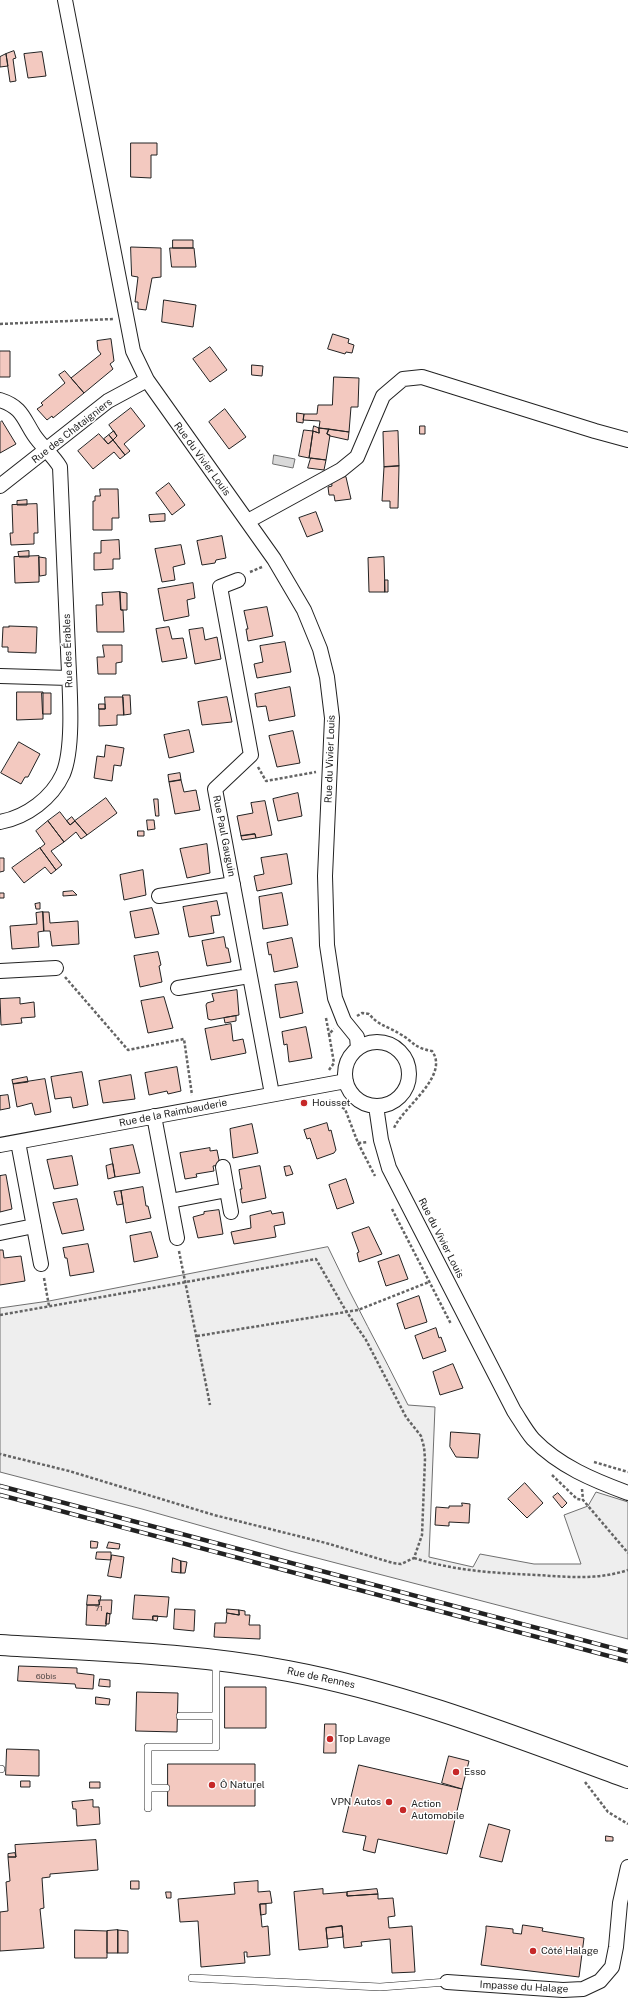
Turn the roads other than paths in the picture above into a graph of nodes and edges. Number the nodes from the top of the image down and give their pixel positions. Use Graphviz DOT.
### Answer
graph roads {
  1 [pos="65,0"];
  2 [pos="147,380"];
  3 [pos="0,400"];
  4 [pos="628,440"];
  5 [pos="46,450"];
  6 [pos="0,486"];
  7 [pos="248,521"];
  8 [pos="238,580"];
  9 [pos="0,676"];
  10 [pos="69,678"];
  11 [pos="0,822"];
  12 [pos="233,884"];
  13 [pos="159,896"];
  14 [pos="56,968"];
  15 [pos="0,971"];
  16 [pos="249,976"];
  17 [pos="178,988"];
  18 [pos="358,1048"];
  19 [pos="346,1081"];
  20 [pos="272,1094"];
  21 [pos="376,1106"];
  22 [pos="154,1116"];
  23 [pos="18,1142"];
  24 [pos="0,1145"];
  25 [pos="223,1167"];
  26 [pos="227,1190"];
  27 [pos="170,1200"];
  28 [pos="231,1212"];
  29 [pos="34,1226"];
  30 [pos="0,1233"];
  31 [pos="177,1238"];
  32 [pos="41,1264"];
  33 [pos="628,1493"];
  34 [pos="0,1645"];
  35 [pos="216,1661"];
  36 [pos="180,1716"];
  37 [pos="216,1716"];
  38 [pos="628,1778"];
  39 [pos="148,1788"];
  40 [pos="166,1788"];
  41 [pos="148,1808"];
  42 [pos="628,1867"];
  43 [pos="192,1978"];
  44 [pos="447,1982"];
  1 -- 2 [label="street, Rue du Vivier Louis"];
  2 -- 5 [label="street, Rue des Châtaigniers"];
  2 -- 7 [label="street, Rue du Vivier Louis"];
  3 -- 5 [label="street, Rue des Érables"];
  4 -- 7 [label="street"];
  5 -- 6 [label="street, Rue des Châtaigniers"];
  5 -- 10 [label="street, Rue des Érables"];
  7 -- 18 [label="street, Rue du Vivier Louis"];
  8 -- 12 [label="street, Rue Paul Gauguin"];
  9 -- 10 [label="street"];
  10 -- 11 [label="street, Rue des Érables"];
  12 -- 13 [label="street"];
  12 -- 16 [label="street, Rue Paul Gauguin"];
  14 -- 15 [label="street"];
  16 -- 17 [label="street"];
  16 -- 20 [label="street, Rue Paul Gauguin"];
  18 -- 19 [label="street"];
  18 -- 21 [label="street"];
  19 -- 20 [label="street, Rue de la Raimbauderie"];
  19 -- 21 [label="street"];
  20 -- 22 [label="street, Rue de la Raimbauderie"];
  21 -- 33 [label="street, Rue du Vivier Louis"];
  22 -- 23 [label="street, Rue de la Raimbauderie"];
  22 -- 27 [label="street"];
  23 -- 24 [label="street, Rue de la Raimbauderie"];
  23 -- 29 [label="street"];
  25 -- 26 [label="street"];
  26 -- 27 [label="street"];
  26 -- 28 [label="street"];
  27 -- 31 [label="street"];
  29 -- 30 [label="street"];
  29 -- 32 [label="street"];
  34 -- 35 [label="main road, Rue de Rennes"];
  35 -- 37 [label="lane"];
  35 -- 38 [label="main road, Rue de Rennes"];
  36 -- 37 [label="lane"];
  37 -- 39 [label="lane"];
  39 -- 40 [label="lane"];
  39 -- 41 [label="lane"];
  42 -- 44 [label="street, Impasse du Halage"];
  43 -- 44 [label="lane"];
}
